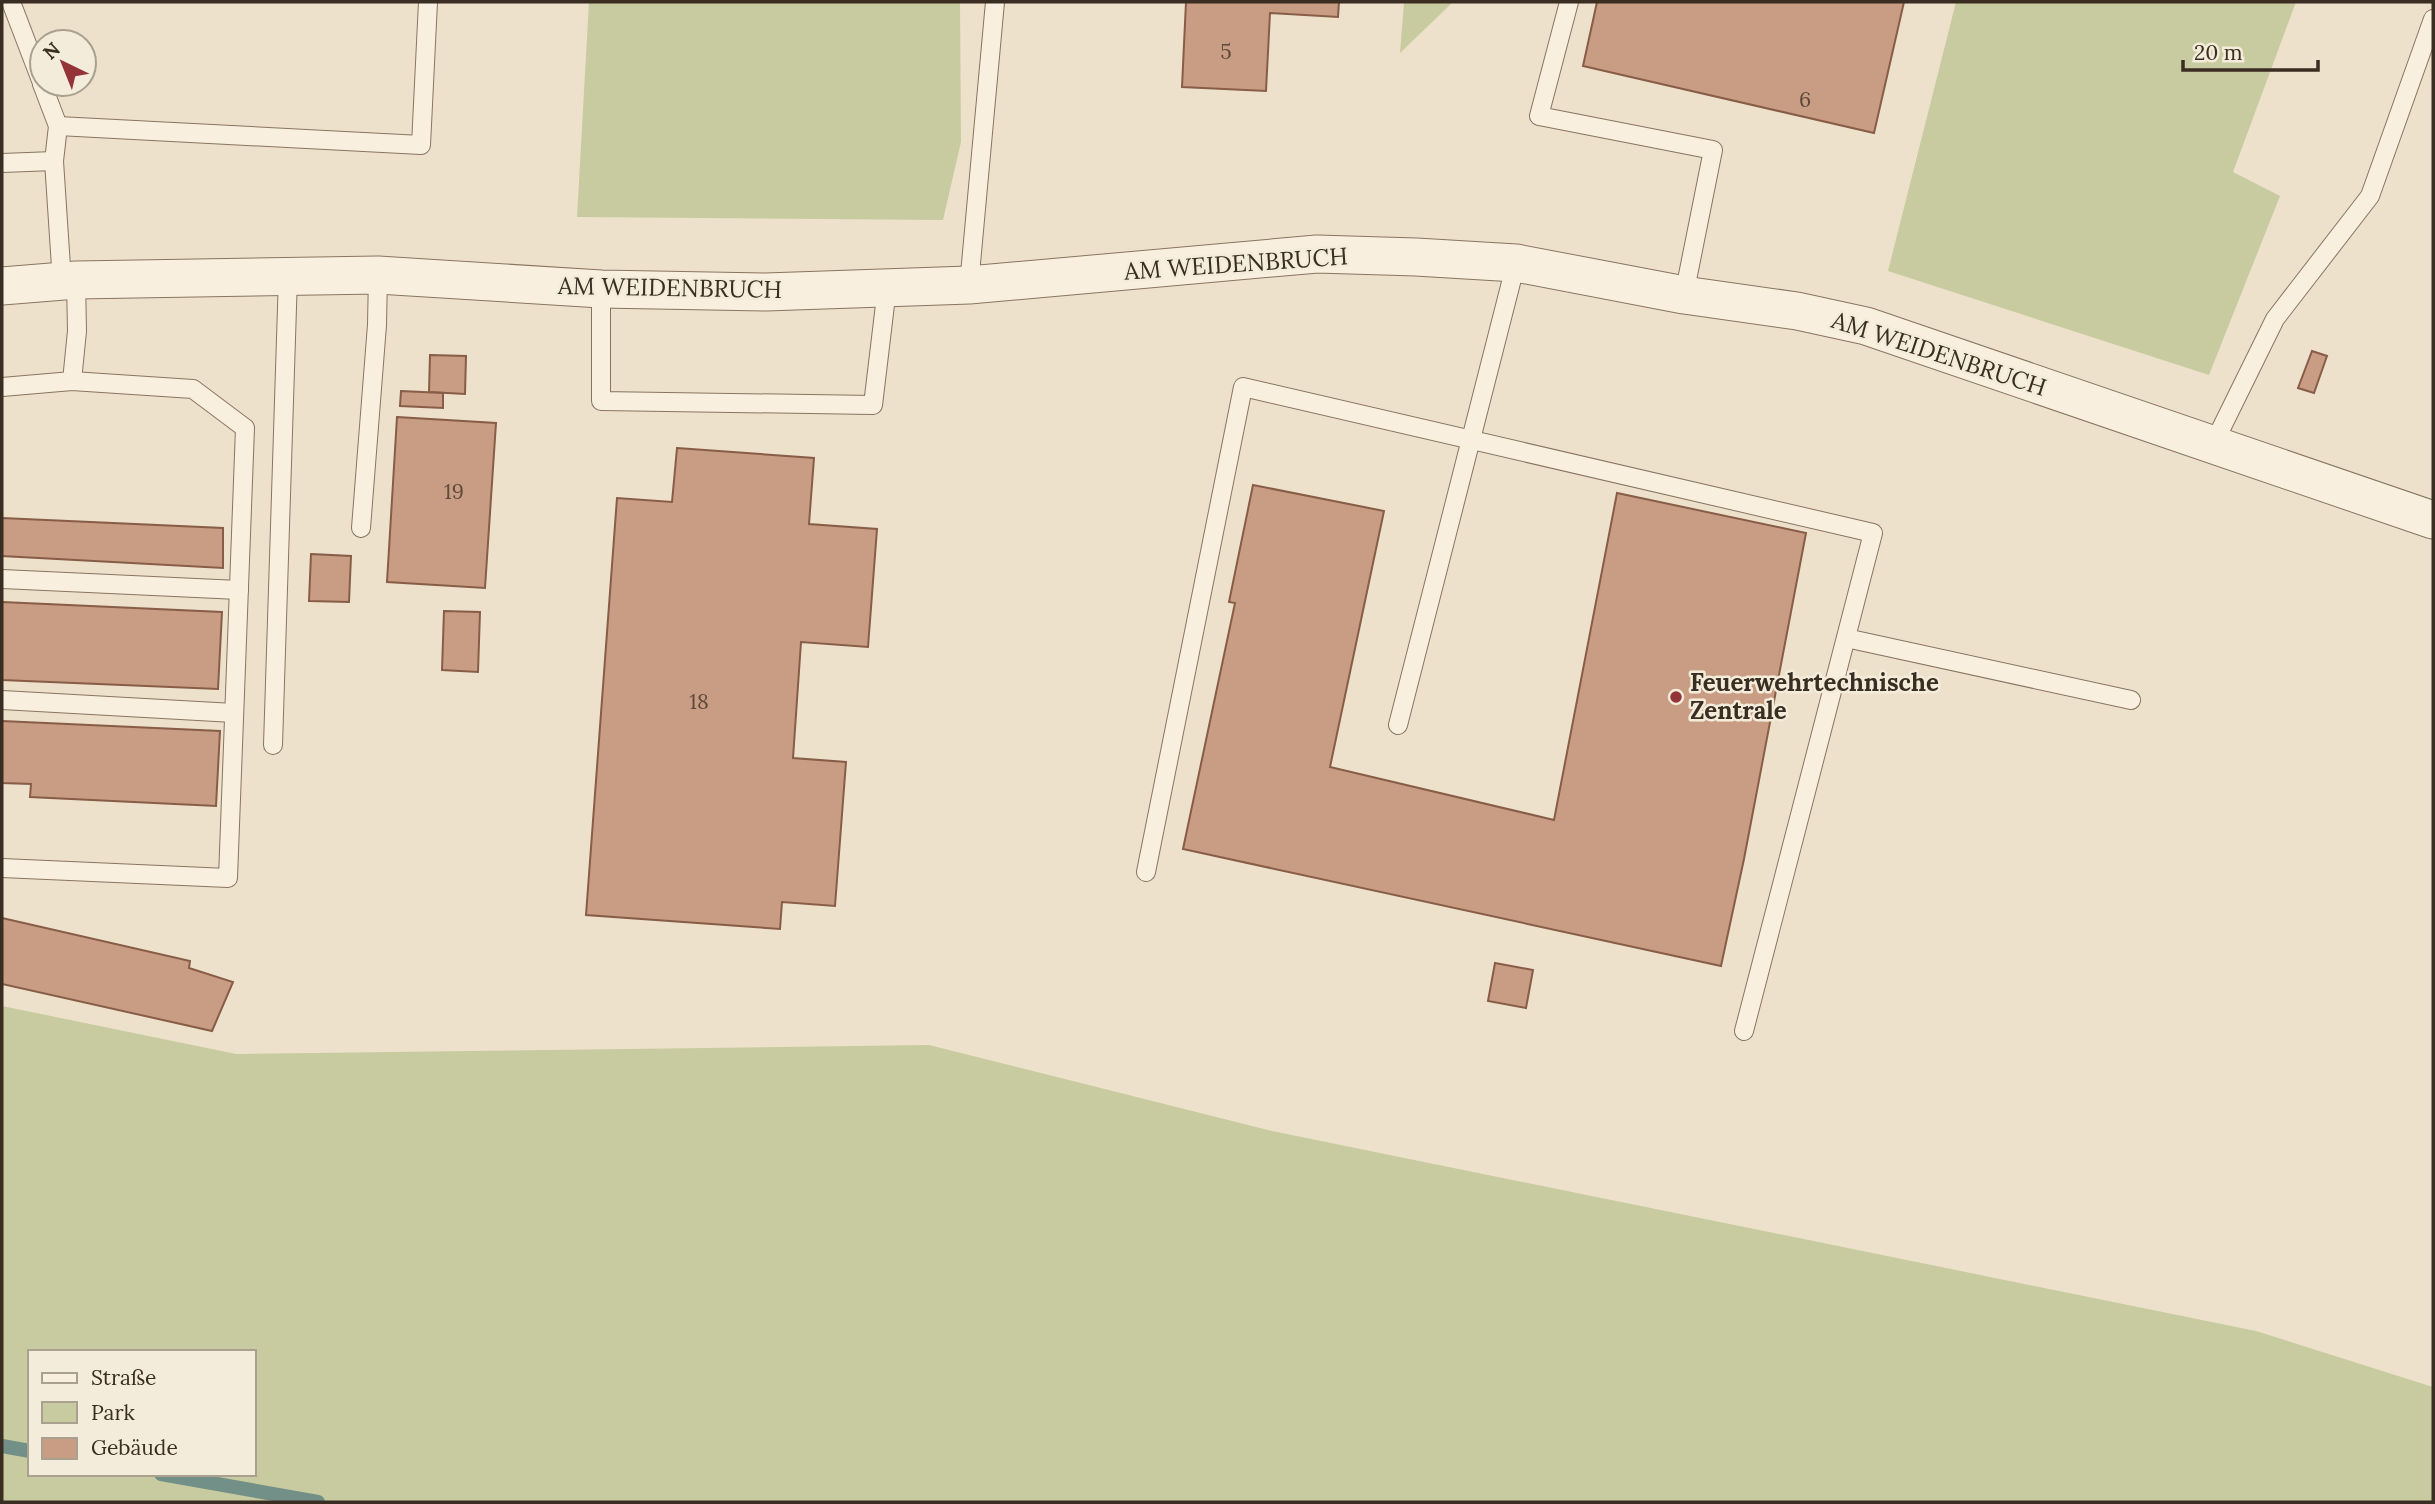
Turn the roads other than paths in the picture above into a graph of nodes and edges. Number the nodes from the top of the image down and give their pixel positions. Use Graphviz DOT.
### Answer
graph roads {
  1 [pos="11,2"];
  2 [pos="428,2"];
  3 [pos="995,2"];
  4 [pos="1569,2"];
  5 [pos="2433,19"];
  6 [pos="28,46"];
  7 [pos="48,98"];
  8 [pos="58,126"];
  9 [pos="54,162"];
  10 [pos="2,163"];
  11 [pos="1516,263"];
  12 [pos="378,275"];
  13 [pos="288,276"];
  14 [pos="69,281"];
  15 [pos="969,285"];
  16 [pos="2,286"];
  17 [pos="887,288"];
  18 [pos="601,289"];
  19 [pos="1684,295"];
  20 [pos="72,381"];
  21 [pos="2,387"];
  22 [pos="1471,439"];
  23 [pos="2213,445"];
  24 [pos="2433,520"];
  25 [pos="361,528"];
  26 [pos="2,579"];
  27 [pos="239,590"];
  28 [pos="1846,638"];
  29 [pos="2,700"];
  30 [pos="2131,700"];
  31 [pos="234,713"];
  32 [pos="1398,725"];
  33 [pos="273,745"];
  34 [pos="2,867"];
  35 [pos="1146,872"];
  36 [pos="1744,1031"];
  1 -- 6 [label="lane"];
  2 -- 8 [label="lane"];
  3 -- 15 [label="lane"];
  4 -- 19 [label="lane"];
  5 -- 23 [label="lane"];
  7 -- 8 [label="lane"];
  8 -- 9 [label="lane"];
  9 -- 10 [label="lane"];
  9 -- 14 [label="lane"];
  11 -- 15 [label="street, AM WEIDENBRUCH"];
  11 -- 19 [label="street, AM WEIDENBRUCH"];
  11 -- 22 [label="lane"];
  12 -- 13 [label="street, AM WEIDENBRUCH"];
  12 -- 18 [label="street, AM WEIDENBRUCH"];
  12 -- 25 [label="lane"];
  13 -- 14 [label="street, AM WEIDENBRUCH"];
  13 -- 33 [label="lane"];
  14 -- 16 [label="street, AM WEIDENBRUCH"];
  14 -- 20 [label="lane"];
  15 -- 17 [label="street, AM WEIDENBRUCH"];
  17 -- 18 [label="street, AM WEIDENBRUCH"];
  17 -- 18 [label="lane"];
  19 -- 23 [label="street, AM WEIDENBRUCH"];
  20 -- 21 [label="lane"];
  20 -- 27 [label="lane"];
  22 -- 28 [label="lane"];
  22 -- 32 [label="lane"];
  22 -- 35 [label="lane"];
  23 -- 24 [label="street, AM WEIDENBRUCH"];
  26 -- 27 [label="lane"];
  27 -- 31 [label="lane"];
  28 -- 30 [label="lane"];
  28 -- 36 [label="lane"];
  29 -- 31 [label="lane"];
  31 -- 34 [label="lane"];
}
